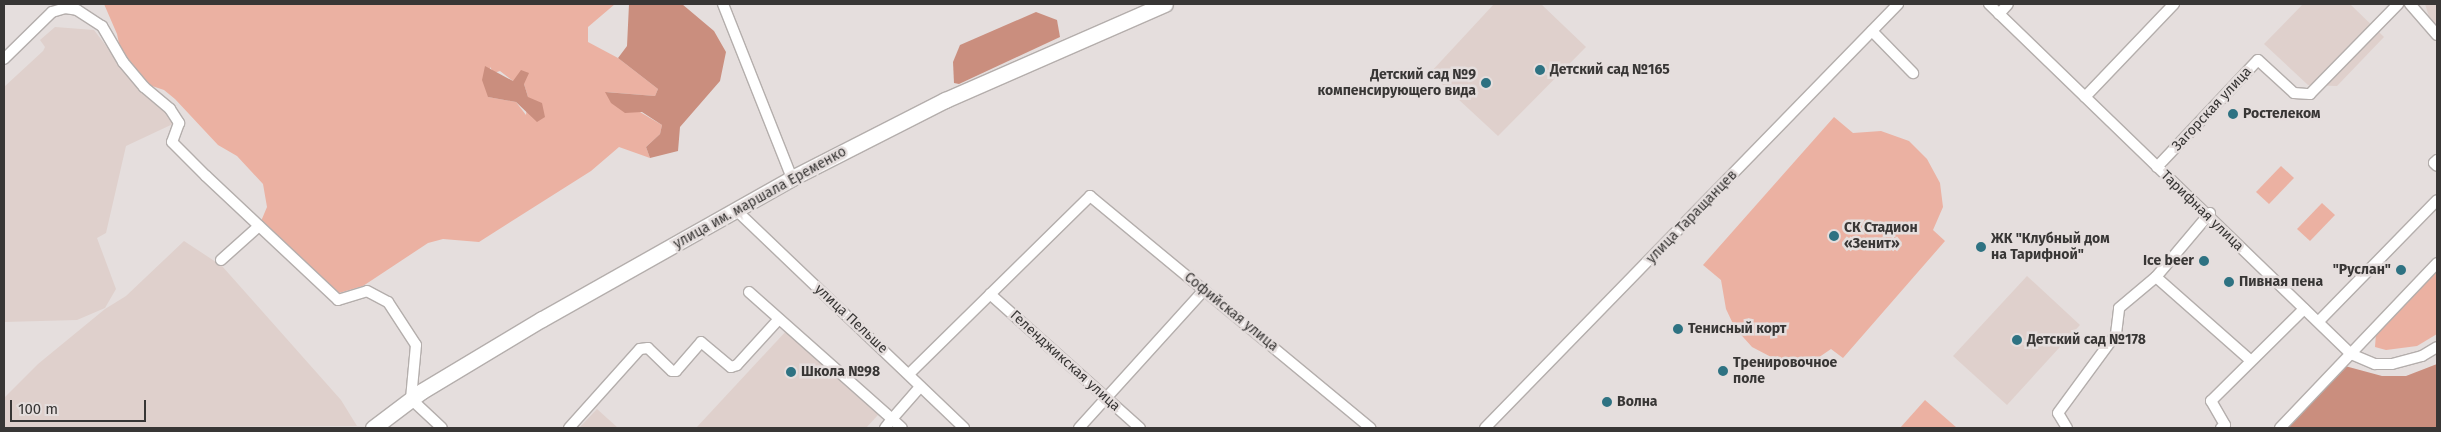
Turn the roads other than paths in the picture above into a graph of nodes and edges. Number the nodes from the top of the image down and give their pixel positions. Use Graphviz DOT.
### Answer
graph roads {
  1 [pos="723,4"];
  2 [pos="1165,4"];
  3 [pos="1898,4"];
  4 [pos="1988,4"];
  5 [pos="2008,4"];
  6 [pos="2174,4"];
  7 [pos="2398,4"];
  8 [pos="2410,4"];
  9 [pos="1145,8"];
  10 [pos="1999,14"];
  11 [pos="1872,31"];
  12 [pos="2437,35"];
  13 [pos="4,59"];
  14 [pos="1913,73"];
  15 [pos="2085,97"];
  16 [pos="2437,160"];
  17 [pos="2437,166"];
  18 [pos="2157,167"];
  19 [pos="792,178"];
  20 [pos="2437,200"];
  21 [pos="737,211"];
  22 [pos="2209,214"];
  23 [pos="259,226"];
  24 [pos="221,260"];
  25 [pos="2437,263"];
  26 [pos="2156,277"];
  27 [pos="1204,290"];
  28 [pos="749,292"];
  29 [pos="990,294"];
  30 [pos="2304,309"];
  31 [pos="778,319"];
  32 [pos="2321,319"];
  33 [pos="2437,347"];
  34 [pos="2351,354"];
  35 [pos="2250,360"];
  36 [pos="909,374"];
  37 [pos="920,387"];
  38 [pos="1107,398"];
  39 [pos="411,399"];
  40 [pos="892,419"];
  41 [pos="373,428"];
  42 [pos="442,428"];
  43 [pos="569,428"];
  44 [pos="885,428"];
  45 [pos="902,428"];
  46 [pos="964,428"];
  47 [pos="1079,428"];
  48 [pos="1140,428"];
  49 [pos="1370,428"];
  50 [pos="1485,428"];
  51 [pos="2067,428"];
  52 [pos="2221,428"];
  53 [pos="2280,428"];
  1 -- 19 [label="street"];
  2 -- 9 [label="highway, улица им. маршала Еременко"];
  3 -- 11 [label="street, улица Таращанцев"];
  4 -- 10 [label="street, Тарифная улица"];
  5 -- 10 [label="street"];
  6 -- 15 [label="street"];
  7 -- 18 [label="street, Загорская улица"];
  8 -- 12 [label="street"];
  9 -- 19 [label="highway, улица им. маршала Еременко"];
  10 -- 15 [label="street, Тарифная улица"];
  11 -- 14 [label="street"];
  11 -- 50 [label="street, улица Таращанцев"];
  13 -- 23 [label="street"];
  15 -- 18 [label="street, Тарифная улица"];
  16 -- 17 [label="street"];
  18 -- 22 [label="street, Тарифная улица"];
  19 -- 21 [label="highway, улица им. маршала Еременко"];
  20 -- 32 [label="street"];
  21 -- 36 [label="street, улица Пельше"];
  21 -- 39 [label="highway, улица им. маршала Еременко"];
  22 -- 26 [label="street"];
  22 -- 30 [label="street, Тарифная улица"];
  23 -- 24 [label="street"];
  23 -- 39 [label="street"];
  25 -- 34 [label="street"];
  26 -- 35 [label="street"];
  26 -- 51 [label="street"];
  27 -- 29 [label="street, Софийская улица"];
  27 -- 38 [label="street"];
  27 -- 49 [label="street, Софийская улица"];
  28 -- 31 [label="street"];
  29 -- 36 [label="street"];
  29 -- 38 [label="street, Геленджикская улица"];
  30 -- 34 [label="street, Тарифная улица"];
  30 -- 35 [label="street"];
  31 -- 40 [label="street"];
  31 -- 43 [label="street"];
  33 -- 34 [label="street, Тарифная улица"];
  34 -- 53 [label="street"];
  35 -- 52 [label="street"];
  36 -- 37 [label="street, улица Пельше"];
  37 -- 40 [label="street"];
  37 -- 46 [label="street, улица Пельше"];
  38 -- 47 [label="street"];
  38 -- 48 [label="street, Геленджикская улица"];
  39 -- 41 [label="highway, улица им. маршала Еременко"];
  39 -- 42 [label="street"];
  40 -- 44 [label="street"];
  40 -- 45 [label="street"];
}
